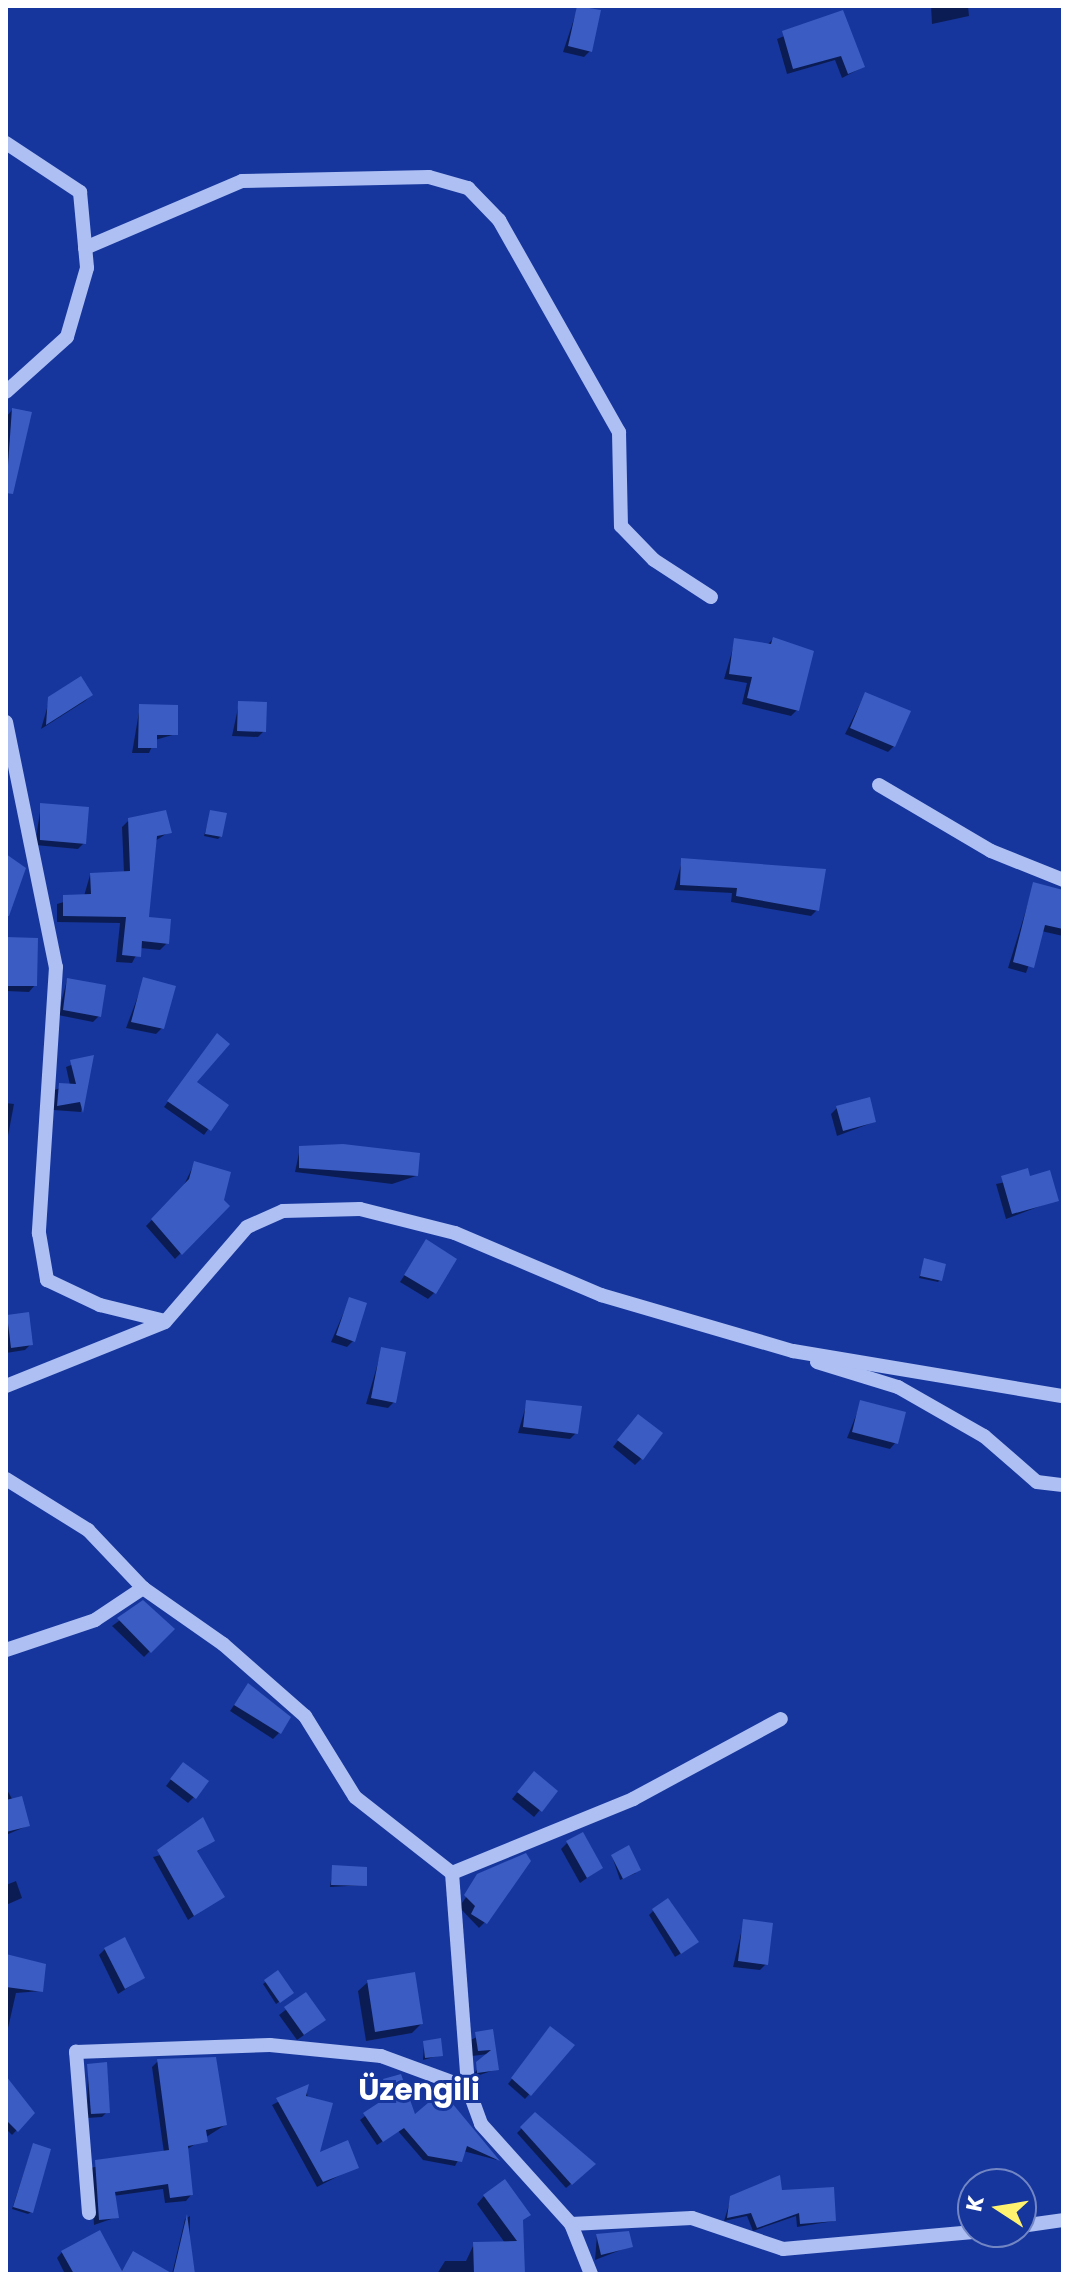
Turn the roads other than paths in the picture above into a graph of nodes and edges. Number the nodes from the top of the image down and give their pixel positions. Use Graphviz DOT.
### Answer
graph roads {
  1 [pos="6,143"];
  2 [pos="85,248"];
  3 [pos="6,392"];
  4 [pos="711,597"];
  5 [pos="6,722"];
  6 [pos="879,785"];
  7 [pos="1063,880"];
  8 [pos="165,1322"];
  9 [pos="796,1351"];
  10 [pos="6,1386"];
  11 [pos="1063,1396"];
  12 [pos="6,1479"];
  13 [pos="1063,1485"];
  14 [pos="143,1588"];
  15 [pos="6,1650"];
  16 [pos="781,1719"];
  17 [pos="452,1873"];
  18 [pos="468,2088"];
  19 [pos="89,2213"];
  20 [pos="1063,2220"];
  21 [pos="571,2224"];
  22 [pos="1037,2224"];
  23 [pos="957,2233"];
  24 [pos="591,2274"];
  1 -- 2 [label="street"];
  2 -- 3 [label="street"];
  2 -- 4 [label="street"];
  5 -- 8 [label="street"];
  6 -- 7 [label="street"];
  8 -- 9 [label="street"];
  8 -- 10 [label="street"];
  9 -- 11 [label="street"];
  9 -- 13 [label="street"];
  12 -- 14 [label="street"];
  14 -- 15 [label="street"];
  14 -- 17 [label="street"];
  16 -- 17 [label="street"];
  17 -- 18 [label="street"];
  18 -- 19 [label="street"];
  18 -- 21 [label="street"];
  20 -- 22 [label="street"];
  21 -- 23 [label="street"];
  21 -- 24 [label="street"];
}
